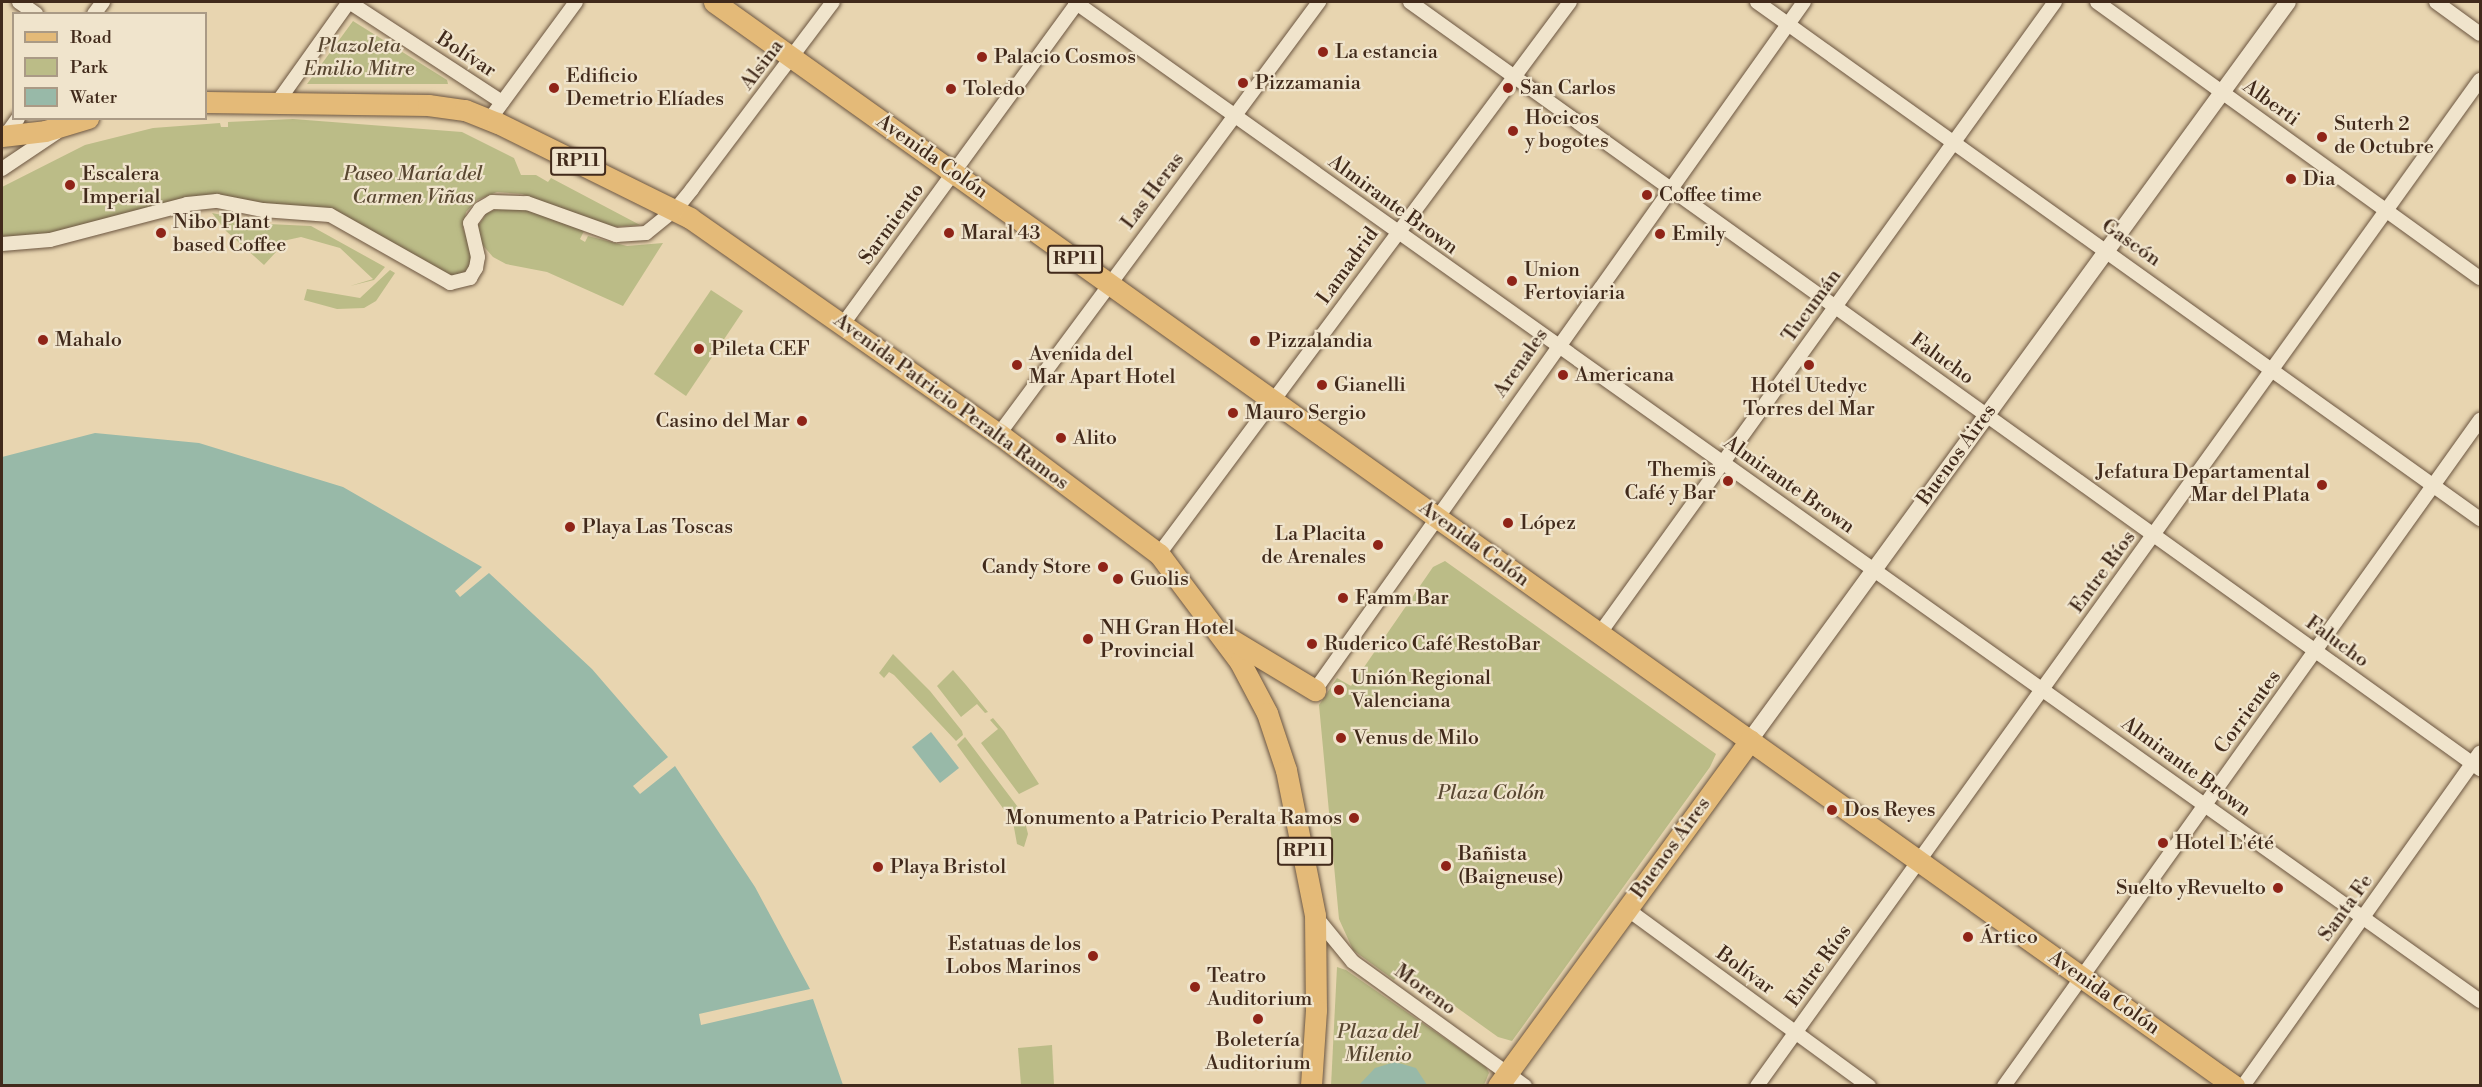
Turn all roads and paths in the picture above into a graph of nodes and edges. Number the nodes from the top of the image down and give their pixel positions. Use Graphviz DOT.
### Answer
graph roads {
  1 [pos="19,2"];
  2 [pos="349,2"];
  3 [pos="576,2"];
  4 [pos="714,2"];
  5 [pos="833,2"];
  6 [pos="1077,2"];
  7 [pos="1319,2"];
  8 [pos="1410,2"];
  9 [pos="1570,2"];
  10 [pos="1757,2"];
  11 [pos="1804,2"];
  12 [pos="2055,2"];
  13 [pos="2097,2"];
  14 [pos="2288,2"];
  15 [pos="2436,2"];
  16 [pos="33,12"];
  17 [pos="1787,23"];
  18 [pos="2481,34"];
  19 [pos="792,58"];
  20 [pos="1515,75"];
  21 [pos="2481,81"];
  22 [pos="2222,91"];
  23 [pos="279,100"];
  24 [pos="207,102"];
  25 [pos="496,111"];
  26 [pos="1234,115"];
  27 [pos="16,120"];
  28 [pos="82,120"];
  29 [pos="68,125"];
  30 [pos="3,137"];
  31 [pos="1954,142"];
  32 [pos="2,169"];
  33 [pos="953,172"];
  34 [pos="1671,188"];
  35 [pos="676,209"];
  36 [pos="2387,212"];
  37 [pos="1397,233"];
  38 [pos="2,244"];
  39 [pos="2107,250"];
  40 [pos="2481,278"];
  41 [pos="1109,283"];
  42 [pos="1835,306"];
  43 [pos="843,324"];
  44 [pos="1557,345"];
  45 [pos="2273,368"];
  46 [pos="1274,401"];
  47 [pos="1986,415"];
  48 [pos="2481,420"];
  49 [pos="999,434"];
  50 [pos="1723,462"];
  51 [pos="2434,485"];
  52 [pos="1436,516"];
  53 [pos="2481,519"];
  54 [pos="2153,534"];
  55 [pos="1159,554"];
  56 [pos="1874,569"];
  57 [pos="1221,633"];
  58 [pos="1600,633"];
  59 [pos="2316,651"];
  60 [pos="2042,688"];
  61 [pos="1315,690"];
  62 [pos="1750,740"];
  63 [pos="2478,762"];
  64 [pos="2205,805"];
  65 [pos="1918,861"];
  66 [pos="1627,909"];
  67 [pos="1315,915"];
  68 [pos="2363,918"];
  69 [pos="2082,977"];
  70 [pos="2481,1002"];
  71 [pos="1795,1032"];
  72 [pos="1503,1079"];
  73 [pos="1311,1086"];
  74 [pos="1525,1086"];
  75 [pos="1756,1086"];
  76 [pos="1869,1086"];
  77 [pos="2004,1086"];
  78 [pos="2234,1086"];
  79 [pos="2243,1086"];
  1 -- 16 [label="street"];
  2 -- 23 [label="street"];
  2 -- 25 [label="street, Bolívar"];
  3 -- 25 [label="street"];
  4 -- 19 [label="main road, Avenida Colón / RP11"];
  5 -- 19 [label="street, Alsina"];
  6 -- 26 [label="street, Almirante Brown"];
  6 -- 33 [label="street, Sarmiento"];
  7 -- 26 [label="street, Las Heras"];
  8 -- 20 [label="street, Falucho"];
  9 -- 20 [label="street, Lamadrid"];
  10 -- 17 [label="street, Gascón"];
  11 -- 17 [label="street, Arenales"];
  12 -- 31 [label="street, Tucumán"];
  13 -- 22 [label="street, Alberti"];
  14 -- 22 [label="street, Buenos Aires"];
  15 -- 18 [label="street"];
  17 -- 31 [label="street, Gascón"];
  17 -- 34 [label="street, Arenales"];
  19 -- 33 [label="main road, Avenida Colón / RP11"];
  19 -- 35 [label="street, Alsina"];
  20 -- 34 [label="street, Falucho"];
  20 -- 37 [label="street, Lamadrid"];
  21 -- 36 [label="street, Entre Ríos"];
  22 -- 36 [label="street, Alberti"];
  22 -- 39 [label="street, Buenos Aires"];
  23 -- 24 [label="main road, Avenida Patricio Peralta Ramos / RP11"];
  23 -- 25 [label="main road, Avenida Patricio Peralta Ramos / RP11"];
  25 -- 35 [label="main road, Avenida Patricio Peralta Ramos / RP11"];
  26 -- 37 [label="street, Almirante Brown"];
  26 -- 41 [label="street, Las Heras"];
  27 -- 30 [label="street"];
  28 -- 29 [label="main road"];
  29 -- 30 [label="main road"];
  29 -- 32 [label="street"];
  31 -- 39 [label="street, Gascón"];
  31 -- 42 [label="street, Tucumán"];
  33 -- 41 [label="main road, Avenida Colón / RP11"];
  33 -- 43 [label="street, Sarmiento"];
  34 -- 42 [label="street, Falucho"];
  34 -- 44 [label="street, Arenales"];
  35 -- 38 [label="street, Alsina"];
  35 -- 43 [label="main road, Avenida Patricio Peralta Ramos / RP11"];
  36 -- 40 [label="street, Alberti"];
  36 -- 45 [label="street, Entre Ríos"];
  37 -- 44 [label="street, Almirante Brown"];
  37 -- 46 [label="street, Lamadrid"];
  39 -- 45 [label="street, Gascón"];
  39 -- 47 [label="street, Buenos Aires"];
  41 -- 46 [label="main road, Avenida Colón / RP11"];
  41 -- 49 [label="street, Las Heras"];
  42 -- 47 [label="street, Falucho"];
  42 -- 50 [label="street, Tucumán"];
  43 -- 49 [label="main road, Avenida Patricio Peralta Ramos / RP11"];
  44 -- 50 [label="street, Almirante Brown"];
  44 -- 52 [label="street, Arenales"];
  45 -- 51 [label="street, Gascón"];
  45 -- 54 [label="street, Entre Ríos"];
  46 -- 52 [label="main road, Avenida Colón / RP11"];
  46 -- 55 [label="street, Lamadrid"];
  47 -- 54 [label="street, Falucho"];
  47 -- 56 [label="street, Buenos Aires"];
  48 -- 51 [label="street, Corrientes"];
  49 -- 55 [label="main road, Avenida Patricio Peralta Ramos / RP11"];
  50 -- 56 [label="street, Almirante Brown"];
  50 -- 58 [label="street, Tucumán"];
  51 -- 53 [label="street, Gascón"];
  51 -- 59 [label="street, Corrientes"];
  52 -- 58 [label="main road, Avenida Colón / RP11"];
  52 -- 61 [label="street, Arenales"];
  54 -- 59 [label="street, Falucho"];
  54 -- 60 [label="street, Entre Ríos"];
  55 -- 57 [label="main road, Avenida Patricio Peralta Ramos / RP11"];
  56 -- 60 [label="street, Almirante Brown"];
  56 -- 62 [label="street, Buenos Aires"];
  57 -- 61 [label="main road, RP11"];
  57 -- 67 [label="main road, Avenida Patricio Peralta Ramos / RP11"];
  58 -- 62 [label="main road, Avenida Colón / RP11"];
  59 -- 63 [label="street, Falucho"];
  59 -- 64 [label="street, Corrientes"];
  60 -- 64 [label="street, Almirante Brown"];
  60 -- 65 [label="street, Entre Ríos"];
  62 -- 65 [label="main road, Avenida Colón"];
  62 -- 66 [label="main road, Buenos Aires"];
  63 -- 68 [label="street, Santa Fe"];
  64 -- 68 [label="street, Almirante Brown"];
  64 -- 69 [label="street, Corrientes"];
  65 -- 69 [label="main road, Avenida Colón"];
  65 -- 71 [label="street, Entre Ríos"];
  66 -- 71 [label="street, Bolívar"];
  66 -- 72 [label="main road, Buenos Aires"];
  67 -- 72 [label="street, Moreno"];
  67 -- 73 [label="main road, Avenida Patricio Peralta Ramos / RP11"];
  68 -- 70 [label="street, Almirante Brown"];
  68 -- 79 [label="street, Santa Fe"];
  69 -- 77 [label="street, Corrientes"];
  69 -- 78 [label="main road, Avenida Colón"];
  71 -- 75 [label="street, Entre Ríos"];
  71 -- 76 [label="street, Bolívar"];
  72 -- 74 [label="street, Moreno"];
}
